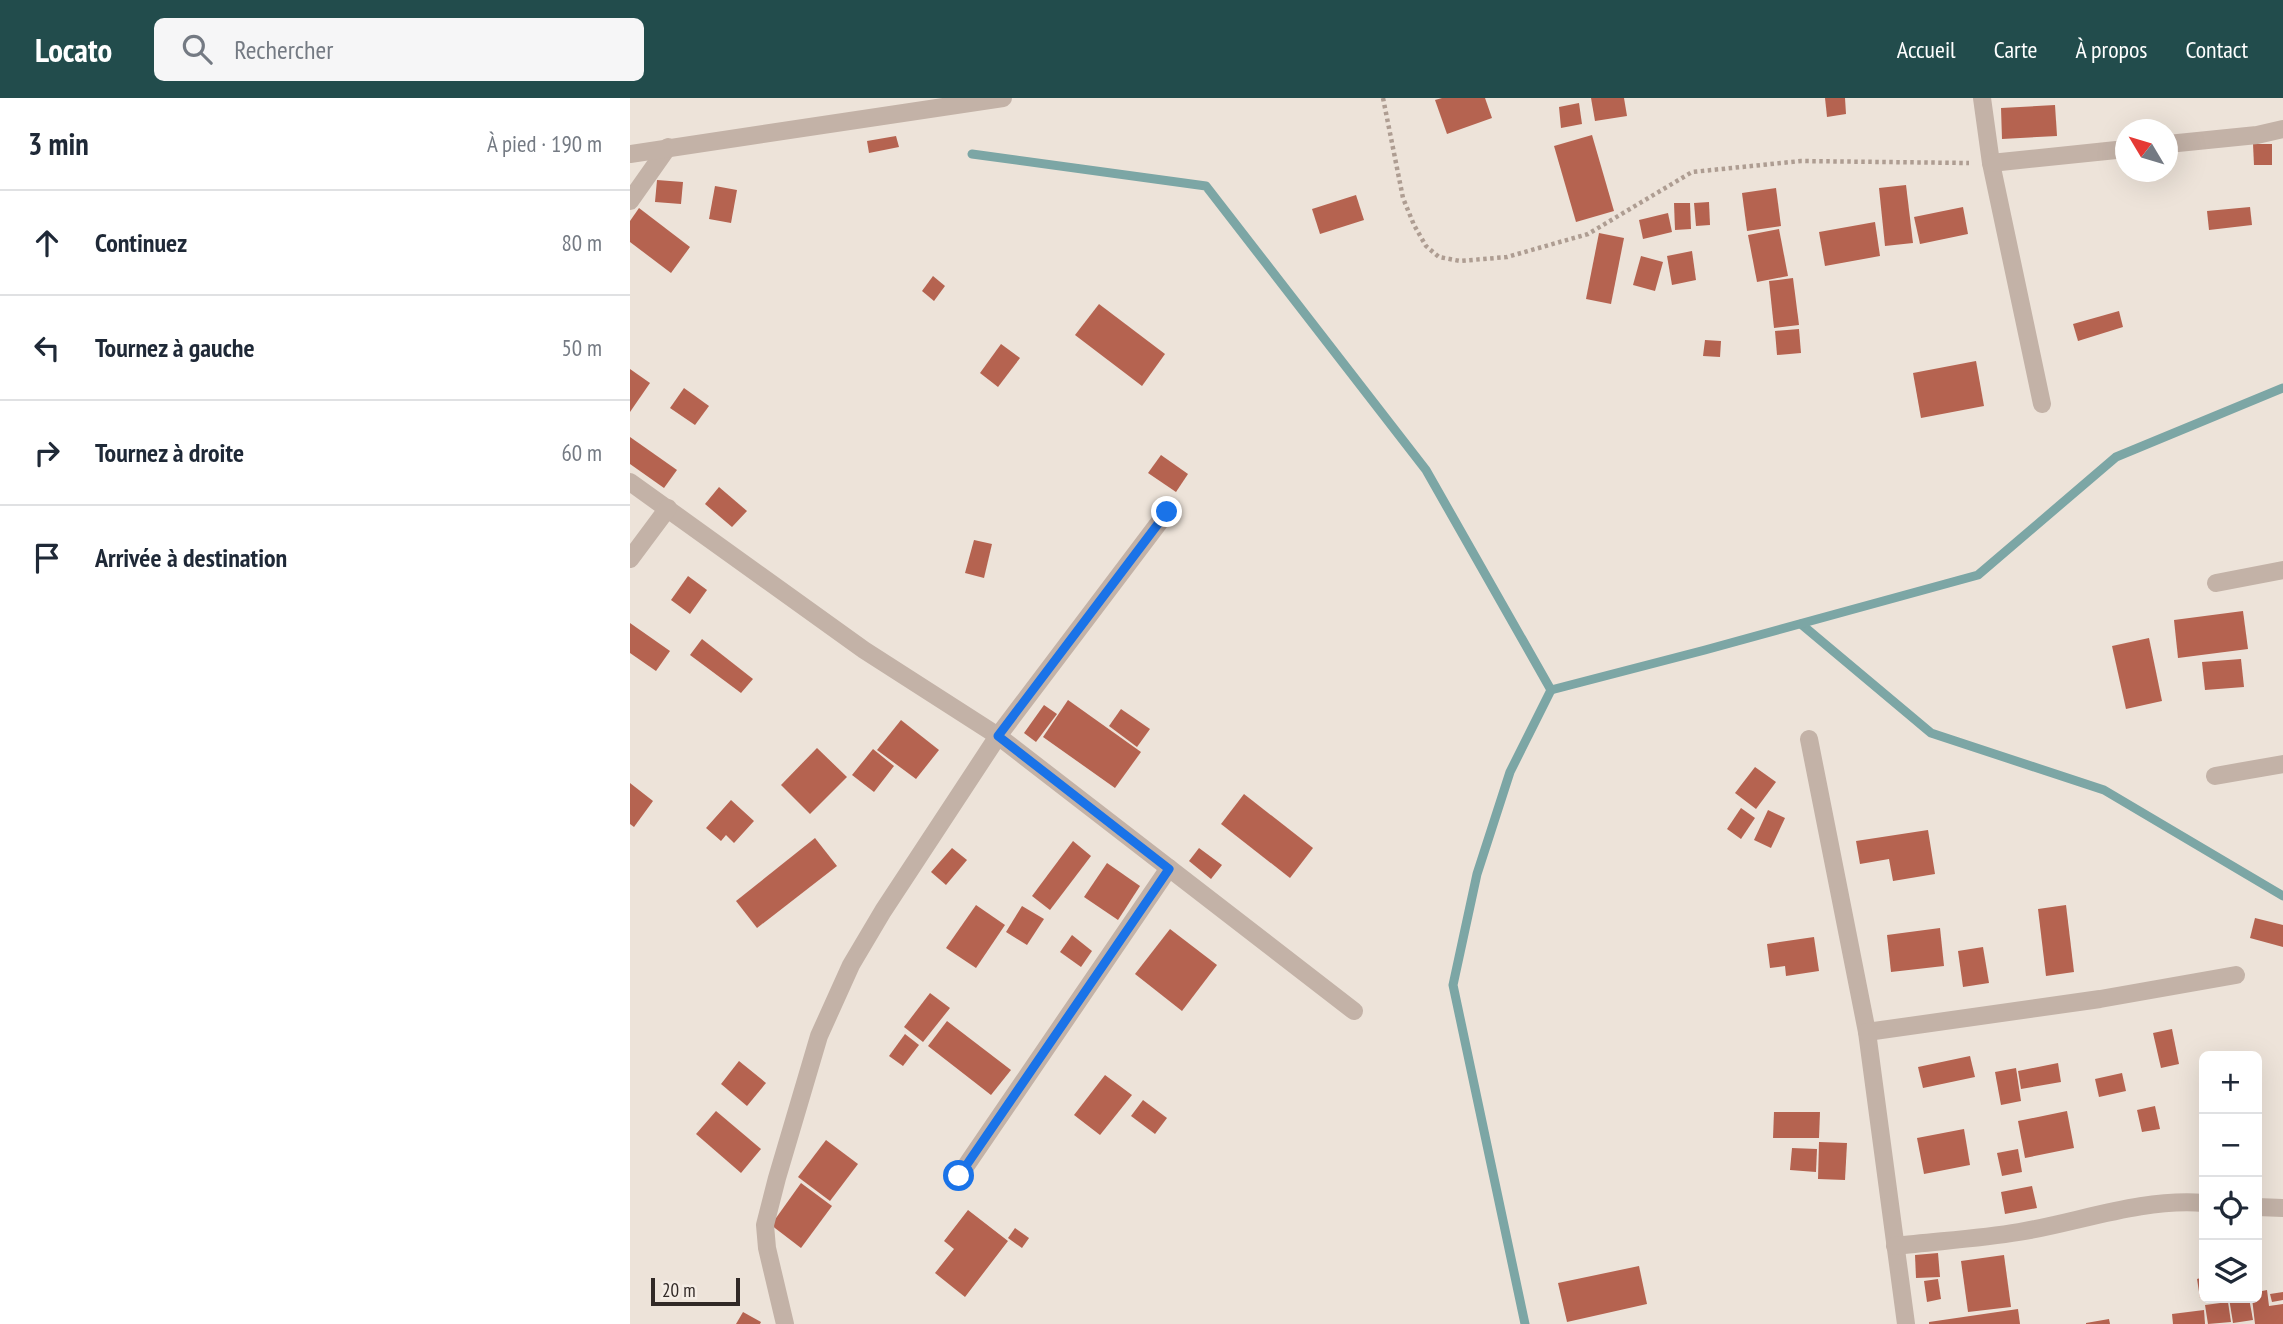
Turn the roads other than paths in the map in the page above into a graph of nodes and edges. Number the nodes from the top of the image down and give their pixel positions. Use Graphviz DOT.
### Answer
graph roads {
  1 [pos="1003,98"];
  2 [pos="1982,98"];
  3 [pos="2283,129"];
  4 [pos="2178,143"];
  5 [pos="668,147"];
  6 [pos="2115,150"];
  7 [pos="630,154"];
  8 [pos="1991,163"];
  9 [pos="630,201"];
  10 [pos="2042,404"];
  11 [pos="630,482"];
  12 [pos="668,508"];
  13 [pos="1167,512"];
  14 [pos="630,559"];
  15 [pos="2283,570"];
  16 [pos="2216,583"];
  17 [pos="998,736"];
  18 [pos="1809,739"];
  19 [pos="2283,764"];
  20 [pos="2215,776"];
  21 [pos="1169,869"];
  22 [pos="2236,975"];
  23 [pos="1354,1011"];
  24 [pos="1867,1031"];
  25 [pos="959,1176"];
  26 [pos="2199,1203"];
  27 [pos="2262,1207"];
  28 [pos="2283,1208"];
  29 [pos="1895,1246"];
  30 [pos="785,1324"];
  31 [pos="1906,1324"];
  1 -- 5 [label="street"];
  2 -- 8 [label="street"];
  3 -- 4 [label="street"];
  5 -- 7 [label="street"];
  5 -- 9 [label="street"];
  6 -- 8 [label="street"];
  8 -- 10 [label="street"];
  11 -- 12 [label="street"];
  12 -- 14 [label="street"];
  12 -- 17 [label="street"];
  13 -- 17 [label="street"];
  15 -- 16 [label="street"];
  17 -- 21 [label="street"];
  17 -- 30 [label="street"];
  18 -- 24 [label="street"];
  19 -- 20 [label="street"];
  21 -- 23 [label="street"];
  21 -- 25 [label="street"];
  22 -- 24 [label="street"];
  24 -- 29 [label="street"];
  26 -- 29 [label="street"];
  27 -- 28 [label="street"];
  29 -- 31 [label="street"];
}
